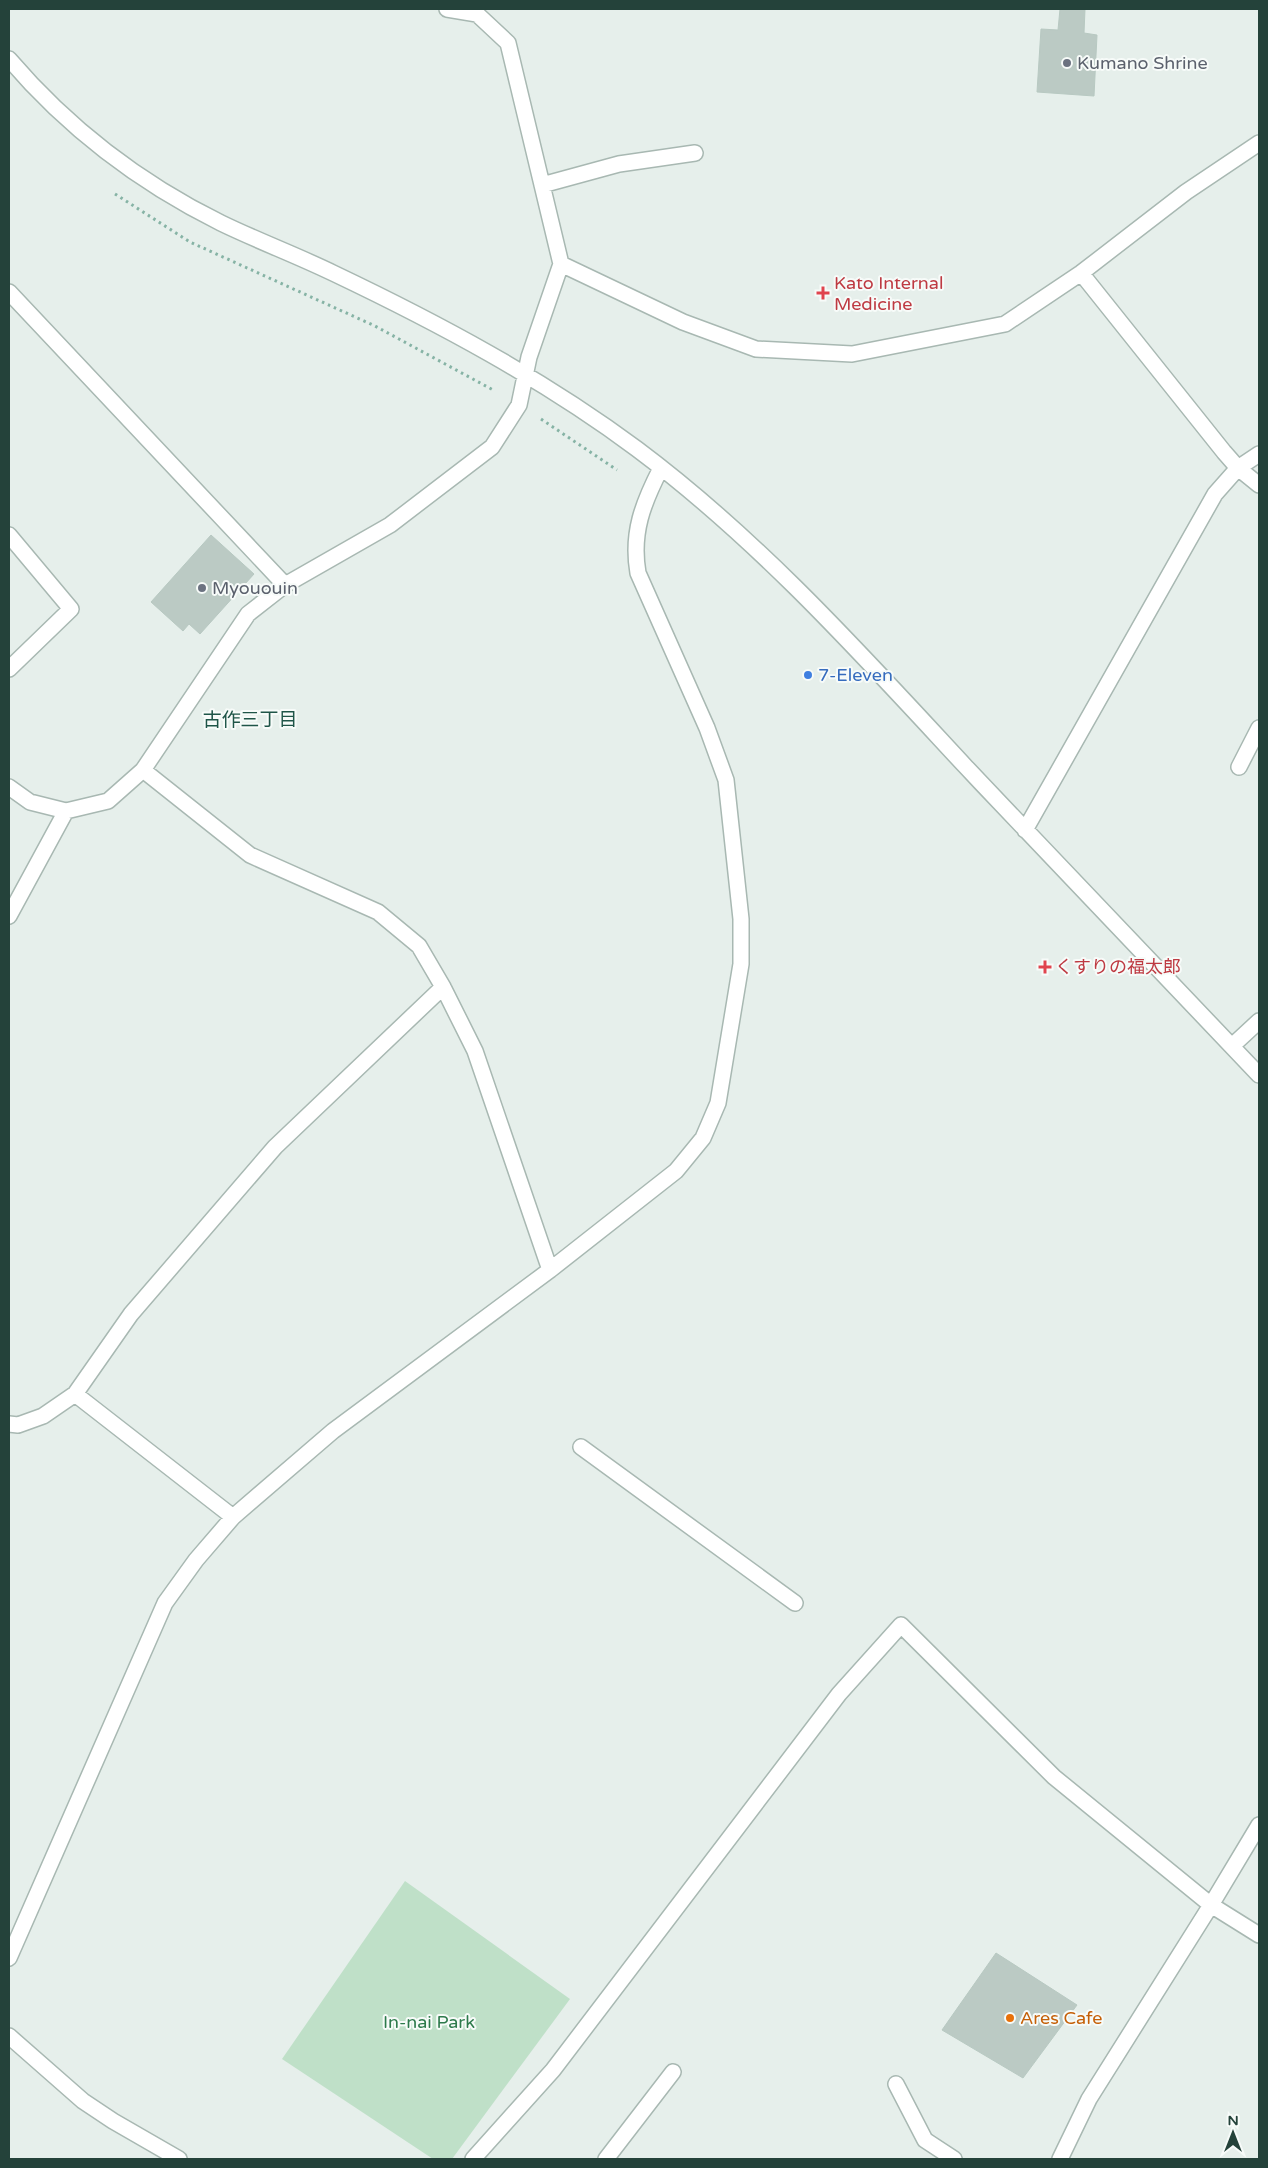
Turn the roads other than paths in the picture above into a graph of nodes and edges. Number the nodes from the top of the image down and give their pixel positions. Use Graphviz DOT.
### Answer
graph roads {
  1 [pos="447,9"];
  2 [pos="9,59"];
  3 [pos="1259,143"];
  4 [pos="695,153"];
  5 [pos="542,185"];
  6 [pos="561,264"];
  7 [pos="1080,273"];
  8 [pos="9,292"];
  9 [pos="525,374"];
  10 [pos="1259,454"];
  11 [pos="661,468"];
  12 [pos="1238,468"];
  13 [pos="1259,485"];
  14 [pos="9,535"];
  15 [pos="285,585"];
  16 [pos="9,669"];
  17 [pos="1259,728"];
  18 [pos="1239,767"];
  19 [pos="143,770"];
  20 [pos="9,787"];
  21 [pos="66,811"];
  22 [pos="1025,830"];
  23 [pos="9,916"];
  24 [pos="443,987"];
  25 [pos="1259,1021"];
  26 [pos="1232,1046"];
  27 [pos="1259,1075"];
  28 [pos="550,1270"];
  29 [pos="75,1394"];
  30 [pos="9,1424"];
  31 [pos="581,1447"];
  32 [pos="233,1517"];
  33 [pos="795,1603"];
  34 [pos="1259,1825"];
  35 [pos="1211,1905"];
  36 [pos="1259,1935"];
  37 [pos="9,1958"];
  38 [pos="9,2036"];
  39 [pos="673,2072"];
  40 [pos="896,2084"];
  41 [pos="179,2159"];
  42 [pos="473,2159"];
  43 [pos="606,2159"];
  44 [pos="954,2159"];
  45 [pos="1060,2159"];
  1 -- 5 [label="street"];
  2 -- 9 [label="street"];
  3 -- 7 [label="street"];
  4 -- 5 [label="street"];
  5 -- 6 [label="street"];
  6 -- 7 [label="street"];
  6 -- 9 [label="street"];
  7 -- 12 [label="street"];
  8 -- 15 [label="street"];
  9 -- 11 [label="street"];
  9 -- 15 [label="street"];
  10 -- 12 [label="street"];
  11 -- 22 [label="street"];
  11 -- 28 [label="street"];
  12 -- 13 [label="street"];
  12 -- 22 [label="street"];
  14 -- 16 [label="street"];
  15 -- 19 [label="street"];
  17 -- 18 [label="street"];
  19 -- 21 [label="street"];
  19 -- 24 [label="street"];
  20 -- 21 [label="street"];
  21 -- 23 [label="street"];
  22 -- 26 [label="street"];
  24 -- 28 [label="street"];
  24 -- 29 [label="street"];
  25 -- 26 [label="street"];
  26 -- 27 [label="street"];
  28 -- 32 [label="street"];
  29 -- 30 [label="street"];
  29 -- 32 [label="street"];
  31 -- 33 [label="street"];
  32 -- 37 [label="street"];
  34 -- 35 [label="street"];
  35 -- 36 [label="street"];
  35 -- 42 [label="street"];
  35 -- 45 [label="street"];
  38 -- 41 [label="street"];
  39 -- 43 [label="street"];
  40 -- 44 [label="street"];
}
